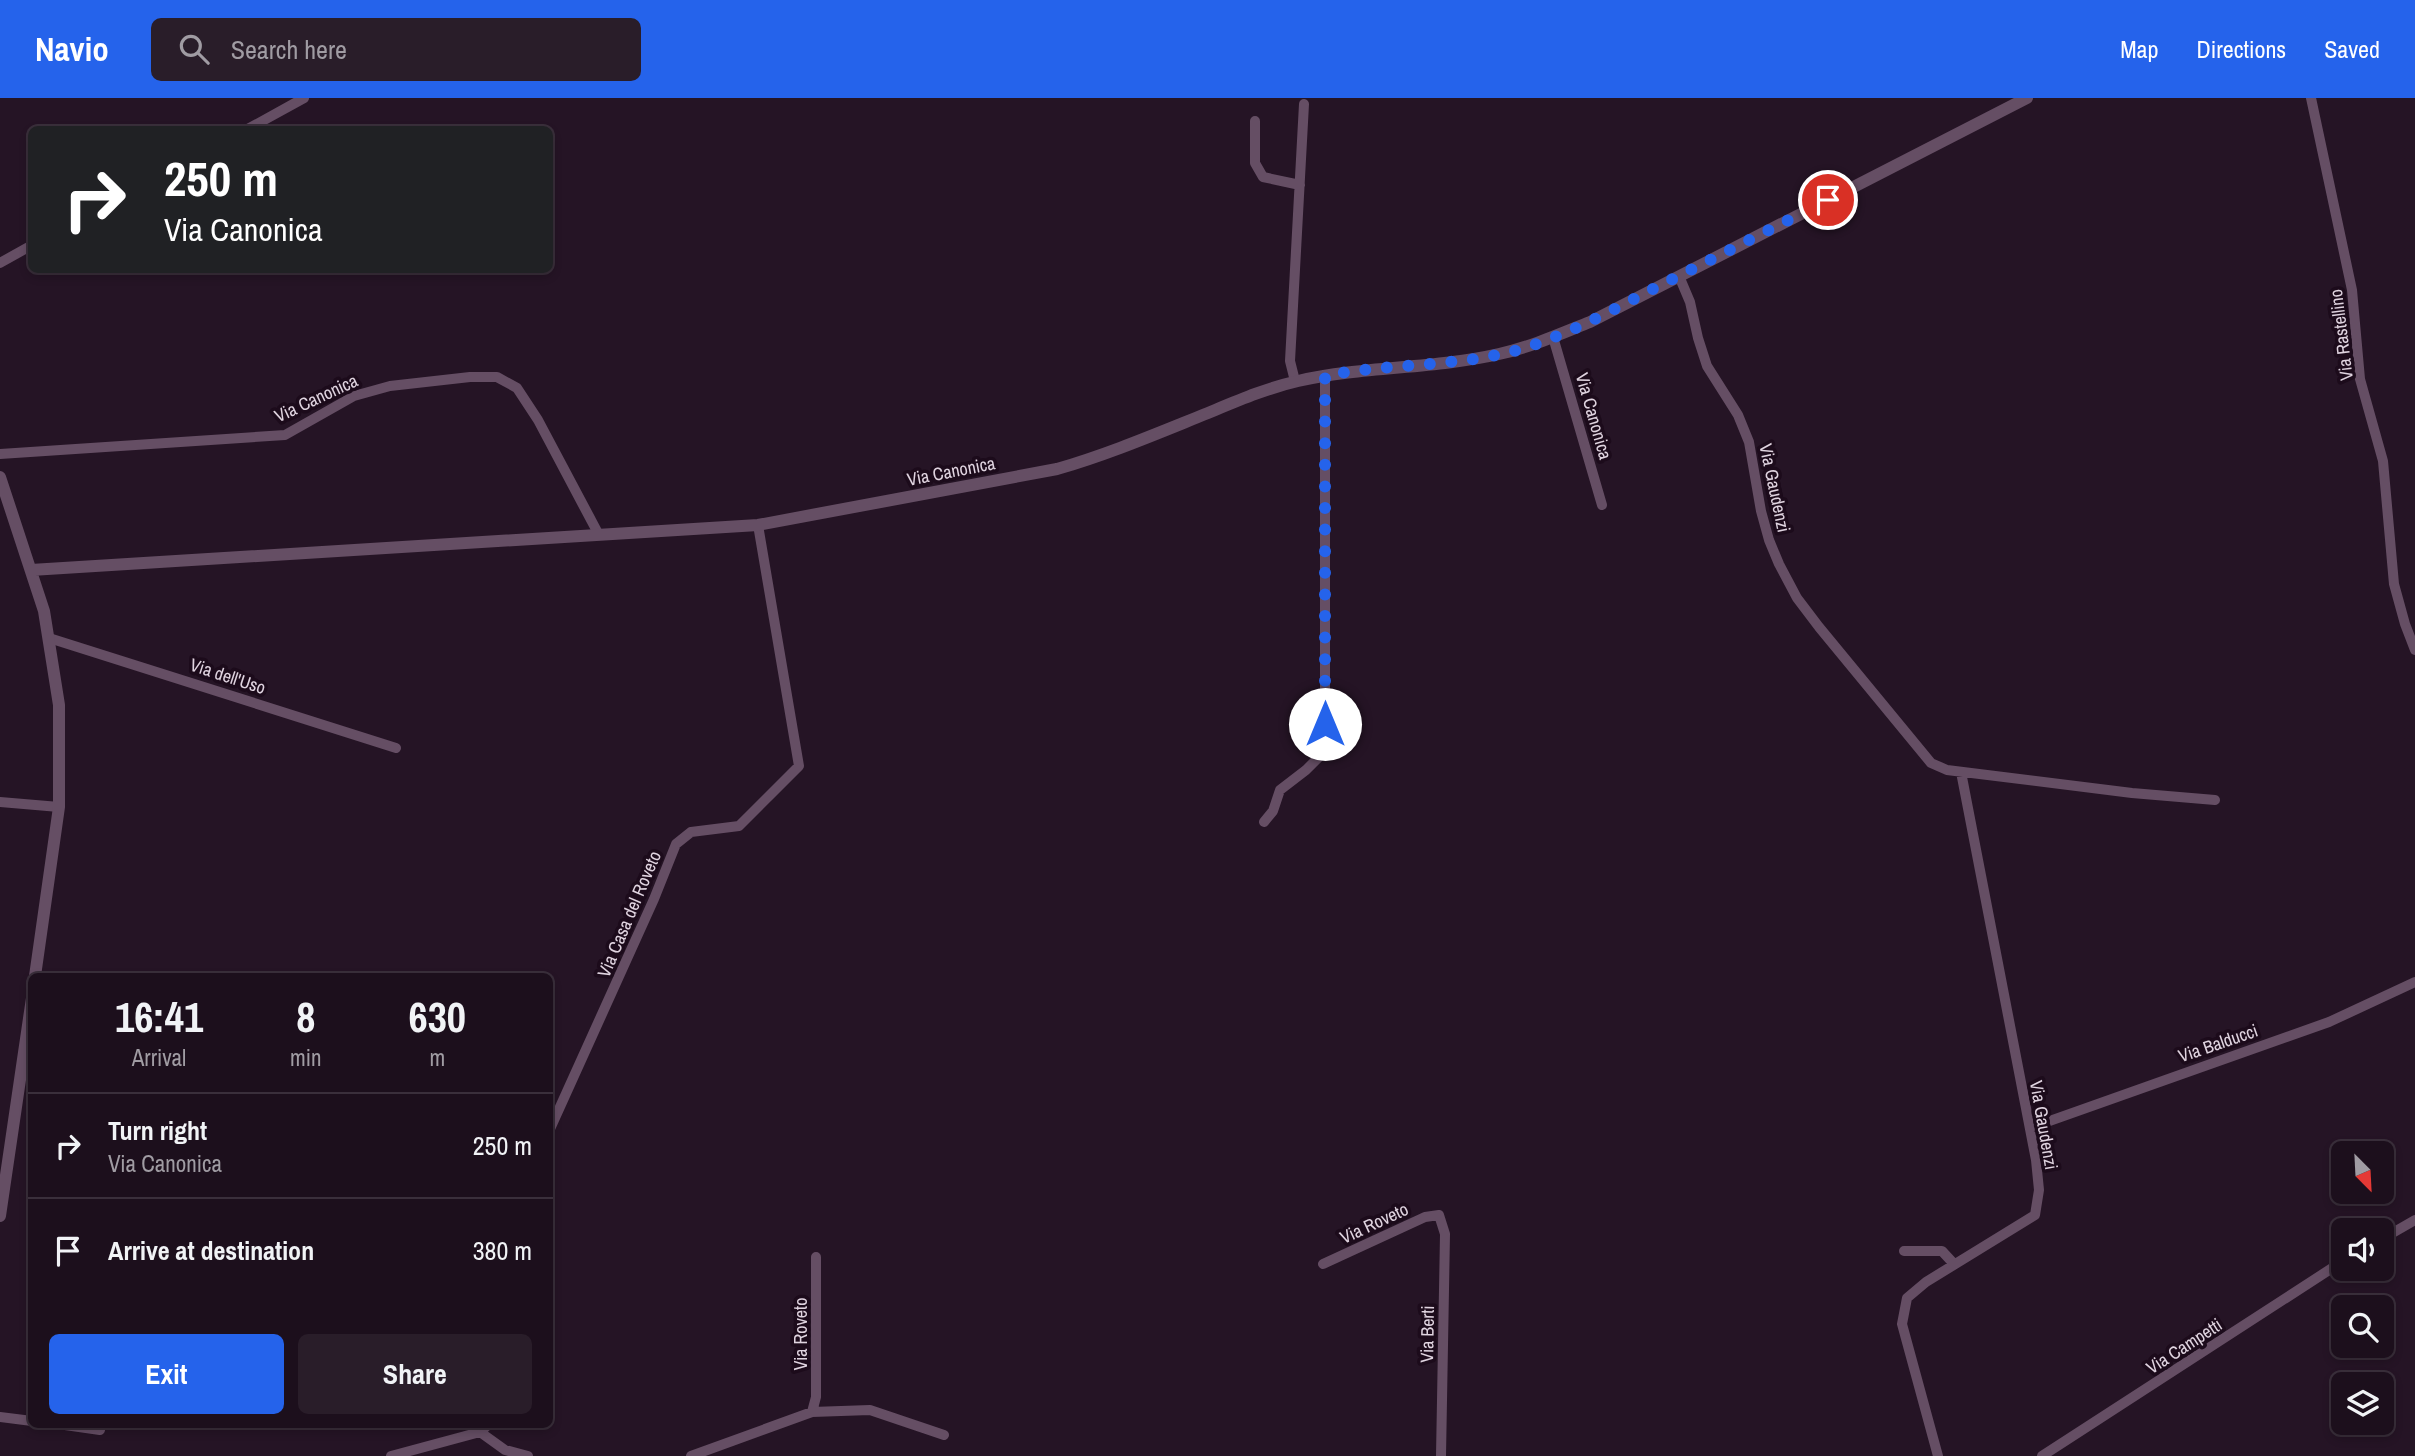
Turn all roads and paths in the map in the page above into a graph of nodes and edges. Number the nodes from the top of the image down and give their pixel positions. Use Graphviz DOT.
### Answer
graph roads {
  1 [pos="304,98"];
  2 [pos="2027,98"];
  3 [pos="2311,98"];
  4 [pos="1304,104"];
  5 [pos="1255,121"];
  6 [pos="253,126"];
  7 [pos="1300,185"];
  8 [pos="28,247"];
  9 [pos="0,263"];
  10 [pos="1679,276"];
  11 [pos="1553,337"];
  12 [pos="1325,376"];
  13 [pos="1296,381"];
  14 [pos="0,454"];
  15 [pos="1,483"];
  16 [pos="1602,505"];
  17 [pos="758,525"];
  18 [pos="599,535"];
  19 [pos="31,570"];
  20 [pos="49,638"];
  21 [pos="2415,650"];
  22 [pos="396,748"];
  23 [pos="1961,772"];
  24 [pos="2215,800"];
  25 [pos="0,802"];
  26 [pos="59,807"];
  27 [pos="1264,822"];
  28 [pos="35,973"];
  29 [pos="2415,982"];
  30 [pos="28,1025"];
  31 [pos="553,1122"];
  32 [pos="2030,1128"];
  33 [pos="1439,1215"];
  34 [pos="0,1216"];
  35 [pos="2415,1220"];
  36 [pos="2394,1232"];
  37 [pos="1904,1251"];
  38 [pos="816,1257"];
  39 [pos="1323,1264"];
  40 [pos="1954,1264"];
  41 [pos="2331,1269"];
  42 [pos="813,1412"];
  43 [pos="0,1417"];
  44 [pos="28,1420"];
  45 [pos="86,1428"];
  46 [pos="484,1428"];
  47 [pos="100,1430"];
  48 [pos="480,1432"];
  49 [pos="944,1435"];
  50 [pos="391,1456"];
  51 [pos="528,1456"];
  52 [pos="691,1456"];
  53 [pos="1441,1456"];
  54 [pos="1938,1456"];
  55 [pos="2042,1456"];
  1 -- 6 [label="street"];
  2 -- 10 [label="street, Via Canonica"];
  3 -- 21 [label="street, Via Rastellino"];
  4 -- 7 [label="street"];
  5 -- 7 [label="street"];
  7 -- 13 [label="street"];
  8 -- 9 [label="street"];
  10 -- 11 [label="street, Via Canonica"];
  10 -- 23 [label="street, Via Gaudenzi"];
  11 -- 12 [label="street, Via Canonica"];
  11 -- 16 [label="street, Via Canonica"];
  12 -- 13 [label="street, Via Canonica"];
  12 -- 27 [label="street"];
  13 -- 17 [label="street, Via Canonica"];
  14 -- 18 [label="street, Via Canonica"];
  15 -- 19 [label="street"];
  17 -- 18 [label="street, Via Canonica"];
  17 -- 31 [label="street, Via Casa del Roveto"];
  18 -- 19 [label="street, Via Canonica"];
  19 -- 20 [label="street"];
  20 -- 22 [label="street, Via dell'Uso"];
  20 -- 26 [label="street"];
  23 -- 24 [label="street, Via Gaudenzi"];
  23 -- 32 [label="street, Via Gaudenzi"];
  25 -- 26 [label="street"];
  26 -- 28 [label="street"];
  29 -- 32 [label="street, Via Balducci"];
  30 -- 34 [label="street"];
  32 -- 40 [label="street, Via Gaudenzi"];
  33 -- 39 [label="street, Via Roveto"];
  33 -- 53 [label="street, Via Berti"];
  35 -- 36 [label="street"];
  37 -- 40 [label="street"];
  38 -- 42 [label="street, Via Roveto"];
  40 -- 54 [label="street, Via Gaudenzi"];
  41 -- 55 [label="street, Via Campetti"];
  42 -- 49 [label="street"];
  42 -- 52 [label="street"];
  43 -- 44 [label="street"];
  45 -- 47 [label="street"];
  46 -- 48 [label="street"];
  48 -- 50 [label="street"];
  48 -- 51 [label="street"];
}
